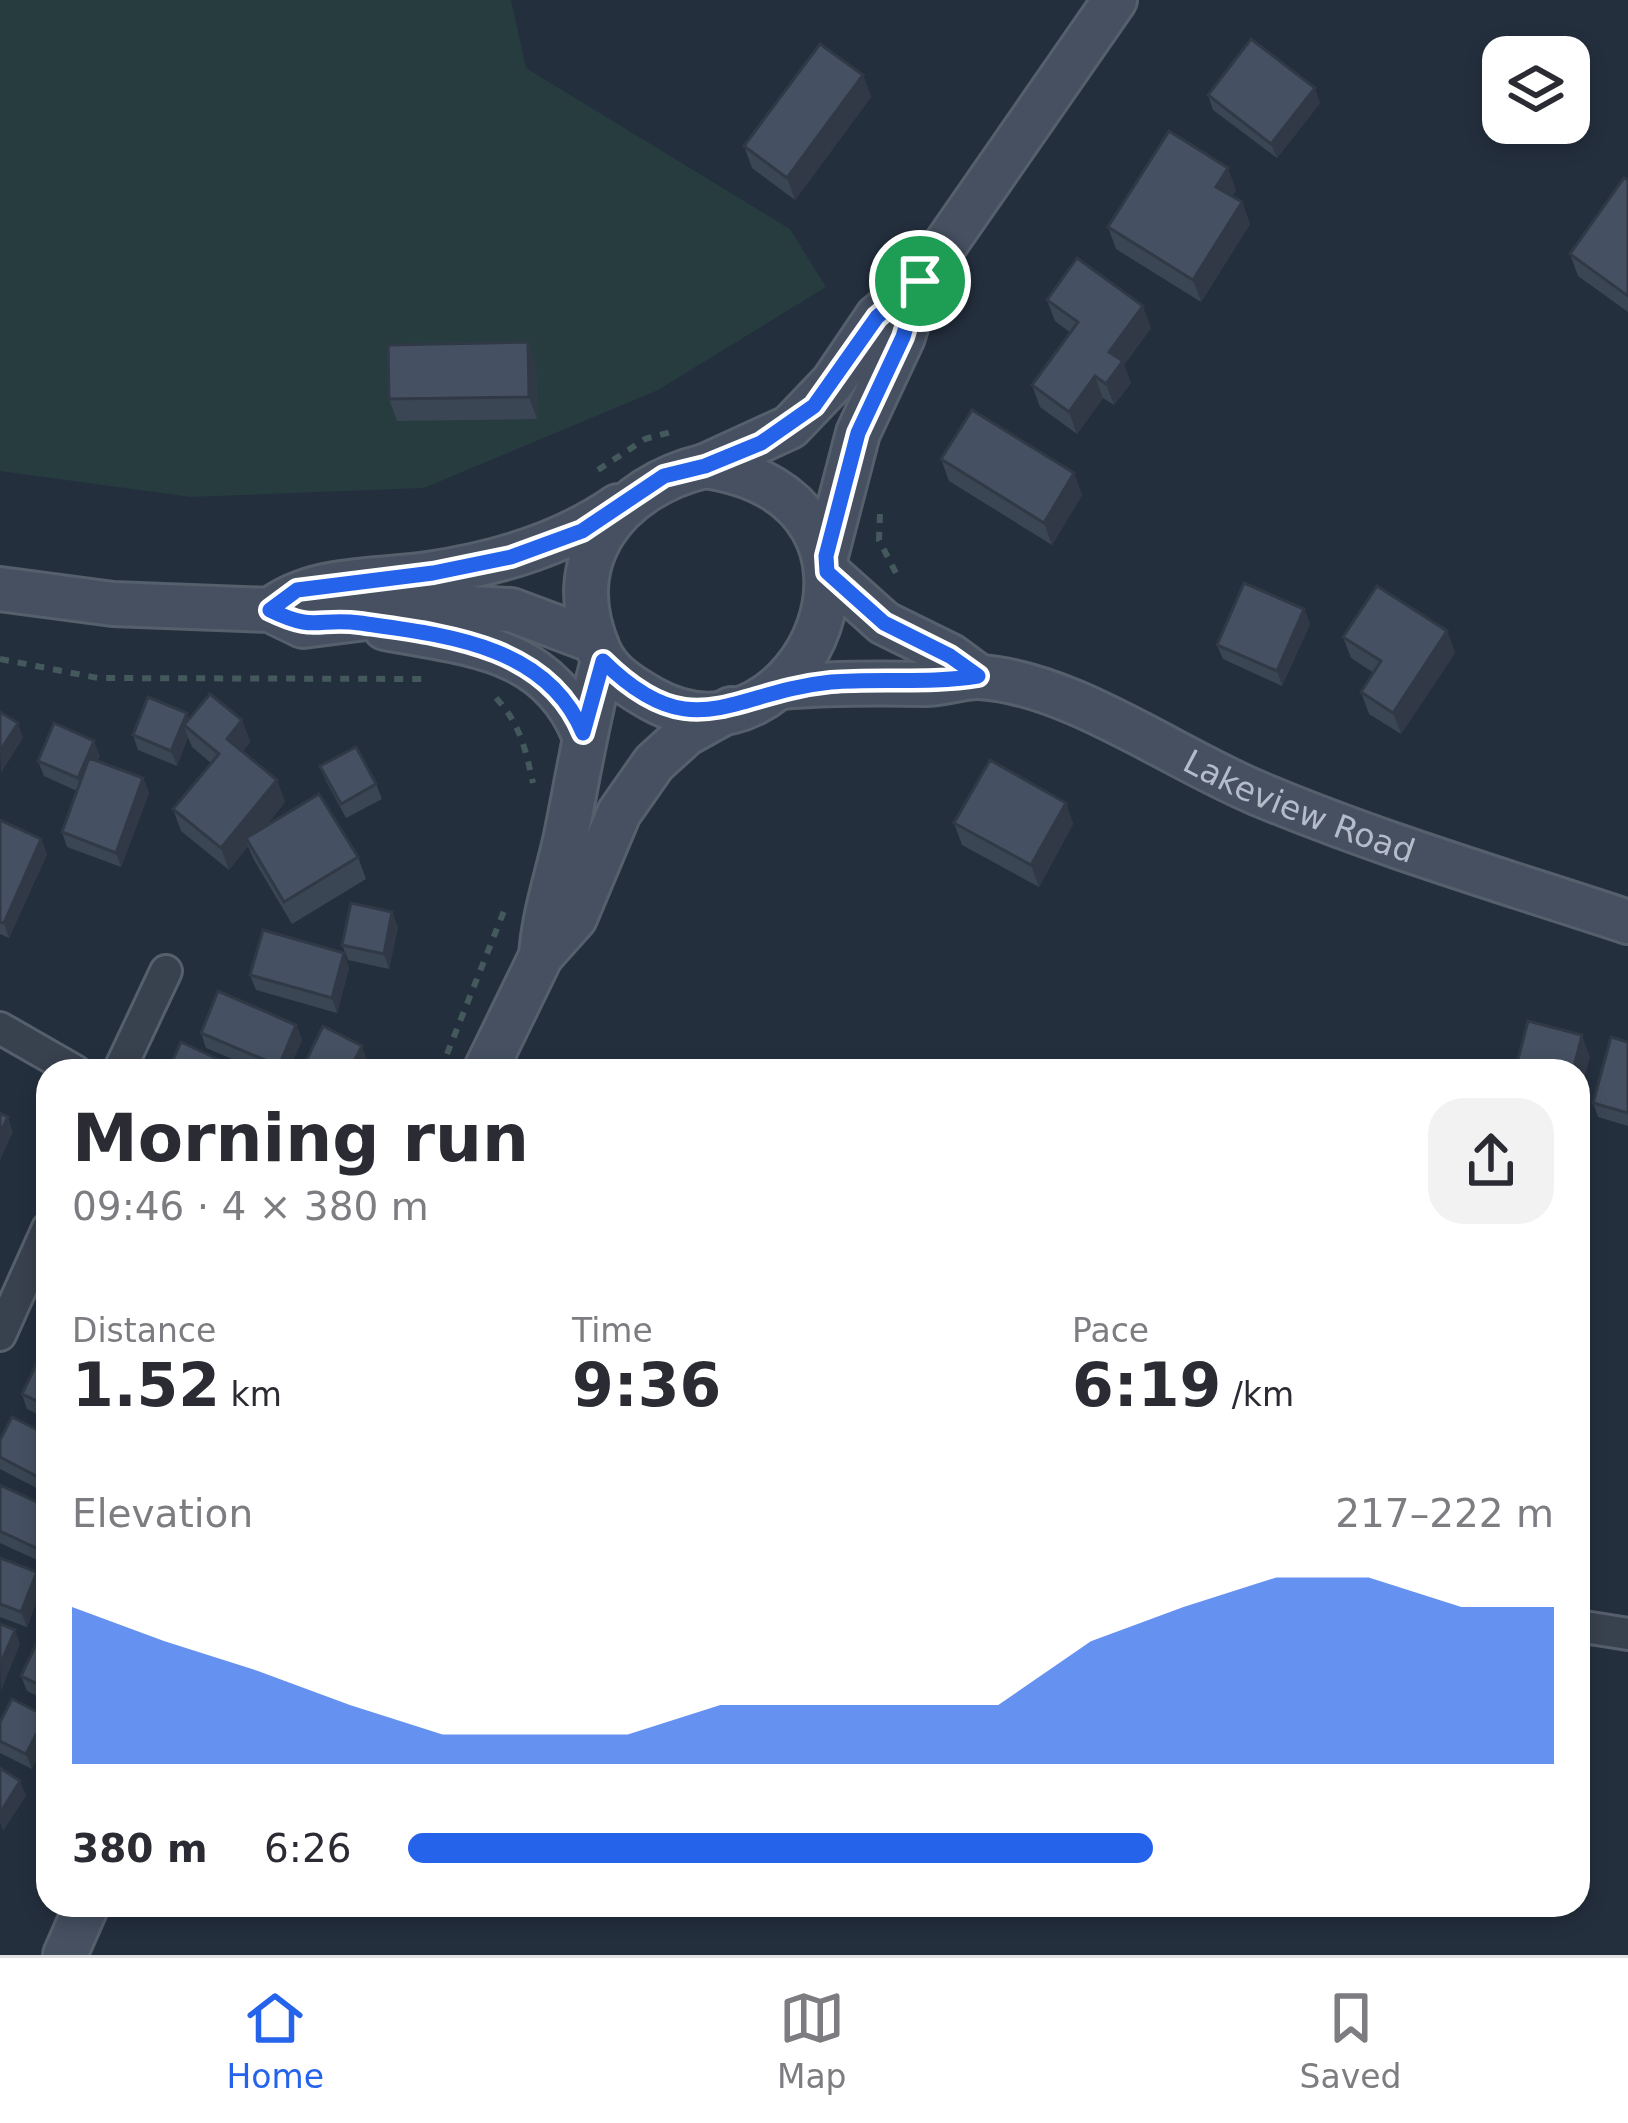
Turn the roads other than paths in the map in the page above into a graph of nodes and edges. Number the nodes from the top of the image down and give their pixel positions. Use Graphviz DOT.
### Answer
graph roads {
  1 [pos="1114,0"];
  2 [pos="920,281"];
  3 [pos="705,466"];
  4 [pos="628,499"];
  5 [pos="827,564"];
  6 [pos="0,589"];
  7 [pos="270,610"];
  8 [pos="354,622"];
  9 [pos="599,651"];
  10 [pos="978,676"];
  11 [pos="781,687"];
  12 [pos="734,708"];
  13 [pos="583,733"];
  14 [pos="1628,922"];
  15 [pos="541,956"];
  16 [pos="166,971"];
  17 [pos="0,1028"];
  18 [pos="54,1059"];
  19 [pos="125,1059"];
  20 [pos="490,1059"];
  21 [pos="36,1255"];
  22 [pos="0,1335"];
  23 [pos="1590,1628"];
  24 [pos="1628,1634"];
  25 [pos="82,1917"];
  26 [pos="65,1955"];
  1 -- 2 [label="main road"];
  2 -- 3 [label="main road"];
  2 -- 5 [label="main road"];
  3 -- 4 [label="main road"];
  3 -- 5 [label="main road"];
  4 -- 7 [label="main road"];
  4 -- 9 [label="main road"];
  5 -- 10 [label="main road, Lakeview Road"];
  5 -- 11 [label="main road"];
  6 -- 7 [label="main road"];
  7 -- 8 [label="main road"];
  8 -- 9 [label="main road"];
  8 -- 13 [label="main road"];
  9 -- 12 [label="main road"];
  9 -- 13 [label="main road"];
  10 -- 11 [label="main road, Lakeview Road"];
  10 -- 14 [label="main road, Lakeview Road"];
  11 -- 12 [label="main road"];
  12 -- 15 [label="main road"];
  13 -- 15 [label="main road"];
  15 -- 20 [label="main road"];
  16 -- 19 [label="street"];
  17 -- 18 [label="street"];
  21 -- 22 [label="street"];
  23 -- 24 [label="street"];
  25 -- 26 [label="main road"];
}
